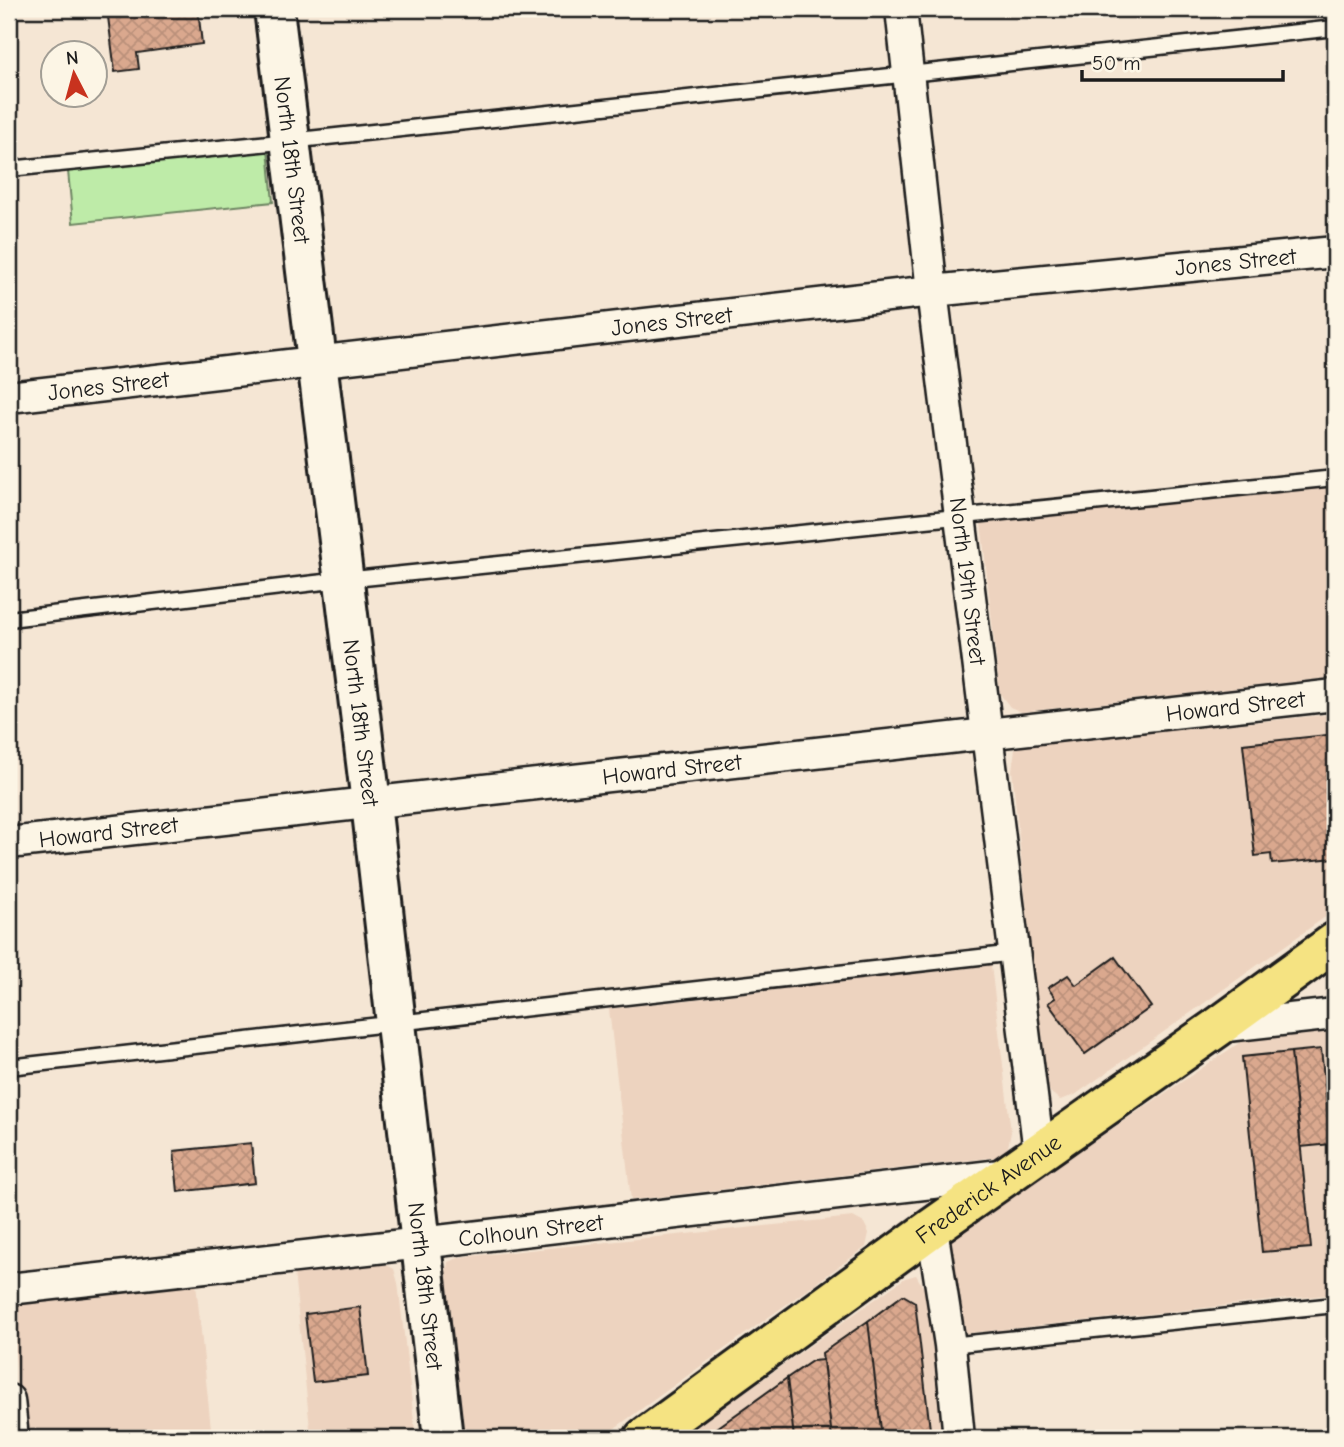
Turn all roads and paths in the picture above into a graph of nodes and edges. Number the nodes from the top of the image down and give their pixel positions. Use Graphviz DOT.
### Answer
graph roads {
  1 [pos="274,9"];
  2 [pos="901,9"];
  3 [pos="1335,29"];
  4 [pos="908,74"];
  5 [pos="290,141"];
  6 [pos="9,169"];
  7 [pos="1335,252"];
  8 [pos="932,291"];
  9 [pos="318,360"];
  10 [pos="9,397"];
  11 [pos="1335,478"];
  12 [pos="961,516"];
  13 [pos="344,581"];
  14 [pos="9,619"];
  15 [pos="1335,695"];
  16 [pos="987,735"];
  17 [pos="371,803"];
  18 [pos="9,843"];
  19 [pos="1335,942"];
  20 [pos="1015,953"];
  21 [pos="1335,1014"];
  22 [pos="396,1022"];
  23 [pos="1218,1027"];
  24 [pos="9,1067"];
  25 [pos="1024,1163"];
  26 [pos="932,1228"];
  27 [pos="421,1243"];
  28 [pos="9,1289"];
  29 [pos="1335,1305"];
  30 [pos="950,1345"];
  31 [pos="9,1400"];
  32 [pos="13,1438"];
  33 [pos="443,1438"];
  34 [pos="644,1438"];
  35 [pos="959,1438"];
  1 -- 5 [label="street, North 18th Street"];
  2 -- 4 [label="street, North 19th Street"];
  3 -- 4 [label="lane"];
  4 -- 5 [label="lane"];
  4 -- 8 [label="street, North 19th Street"];
  5 -- 6 [label="lane"];
  5 -- 9 [label="street, North 18th Street"];
  7 -- 8 [label="street, Jones Street"];
  8 -- 9 [label="street, Jones Street"];
  8 -- 12 [label="street, North 19th Street"];
  9 -- 10 [label="street, Jones Street"];
  9 -- 13 [label="street, North 18th Street"];
  11 -- 12 [label="lane"];
  12 -- 13 [label="lane"];
  12 -- 16 [label="street, North 19th Street"];
  13 -- 14 [label="lane"];
  13 -- 17 [label="street, North 18th Street"];
  15 -- 16 [label="street, Howard Street"];
  16 -- 17 [label="street, Howard Street"];
  16 -- 20 [label="street, North 19th Street"];
  17 -- 18 [label="street, Howard Street"];
  17 -- 22 [label="street, North 18th Street"];
  19 -- 23 [label="main road, Frederick Avenue"];
  20 -- 22 [label="lane"];
  20 -- 25 [label="street, North 19th Street"];
  21 -- 23 [label="street"];
  22 -- 24 [label="lane"];
  22 -- 27 [label="street, North 18th Street"];
  23 -- 25 [label="main road, Frederick Avenue"];
  25 -- 26 [label="main road, Frederick Avenue"];
  25 -- 27 [label="street, Colhoun Street"];
  26 -- 30 [label="street"];
  26 -- 34 [label="main road, Frederick Avenue"];
  27 -- 28 [label="street, Colhoun Street"];
  27 -- 33 [label="street, North 18th Street"];
  29 -- 30 [label="lane"];
  30 -- 35 [label="street"];
  31 -- 32 [label="street"];
}
